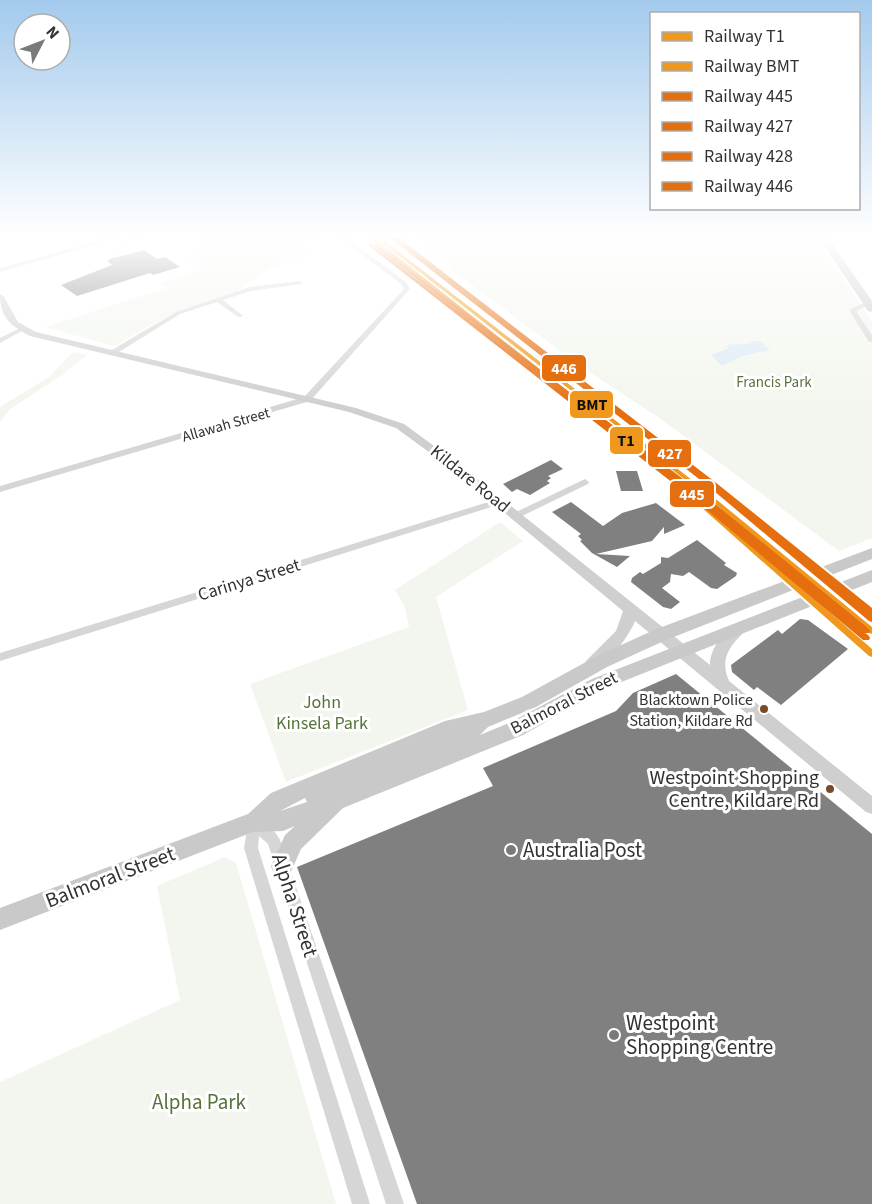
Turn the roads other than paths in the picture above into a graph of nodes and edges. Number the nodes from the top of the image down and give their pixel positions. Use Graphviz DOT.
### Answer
graph roads {
  1 [pos="235,294"];
  2 [pos="402,294"];
  3 [pos="0,297"];
  4 [pos="218,300"];
  5 [pos="870,306"];
  6 [pos="240,316"];
  7 [pos="22,330"];
  8 [pos="872,340"];
  9 [pos="0,341"];
  10 [pos="111,353"];
  11 [pos="307,399"];
  12 [pos="585,482"];
  13 [pos="0,489"];
  14 [pos="498,502"];
  15 [pos="515,516"];
  16 [pos="872,553"];
  17 [pos="872,576"];
  18 [pos="630,611"];
  19 [pos="741,625"];
  20 [pos="660,635"];
  21 [pos="680,650"];
  22 [pos="0,657"];
  23 [pos="587,669"];
  24 [pos="725,688"];
  25 [pos="343,798"];
  26 [pos="872,806"];
  27 [pos="254,822"];
  28 [pos="282,866"];
  29 [pos="0,919"];
  30 [pos="361,1204"];
  31 [pos="395,1204"];
  1 -- 4 [label="street"];
  2 -- 11 [label="street"];
  3 -- 7 [label="street"];
  4 -- 6 [label="street"];
  4 -- 10 [label="street"];
  5 -- 8 [label="street"];
  7 -- 9 [label="street"];
  7 -- 10 [label="street, Kildare Road"];
  10 -- 11 [label="street, Kildare Road"];
  11 -- 13 [label="street, Allawah Street"];
  11 -- 14 [label="street, Kildare Road"];
  12 -- 15 [label="street"];
  14 -- 15 [label="street, Kildare Road"];
  14 -- 22 [label="street, Carinya Street"];
  15 -- 18 [label="street, Kildare Road"];
  16 -- 20 [label="main road, Balmoral Street"];
  17 -- 19 [label="main road, Balmoral Street"];
  18 -- 20 [label="street, Kildare Road"];
  18 -- 23 [label="street"];
  19 -- 21 [label="main road, Balmoral Street"];
  19 -- 24 [label="street"];
  20 -- 21 [label="street, Kildare Road"];
  20 -- 23 [label="main road, Balmoral Street"];
  21 -- 24 [label="street, Kildare Road"];
  21 -- 25 [label="main road, Balmoral Street"];
  23 -- 27 [label="main road, Balmoral Street"];
  24 -- 26 [label="street, Kildare Road"];
  25 -- 27 [label="main road, Balmoral Street"];
  25 -- 28 [label="main road"];
  27 -- 28 [label="street, Alpha Street"];
  27 -- 29 [label="main road, Balmoral Street"];
  27 -- 30 [label="street, Alpha Street"];
  28 -- 31 [label="street, Alpha Street"];
}
